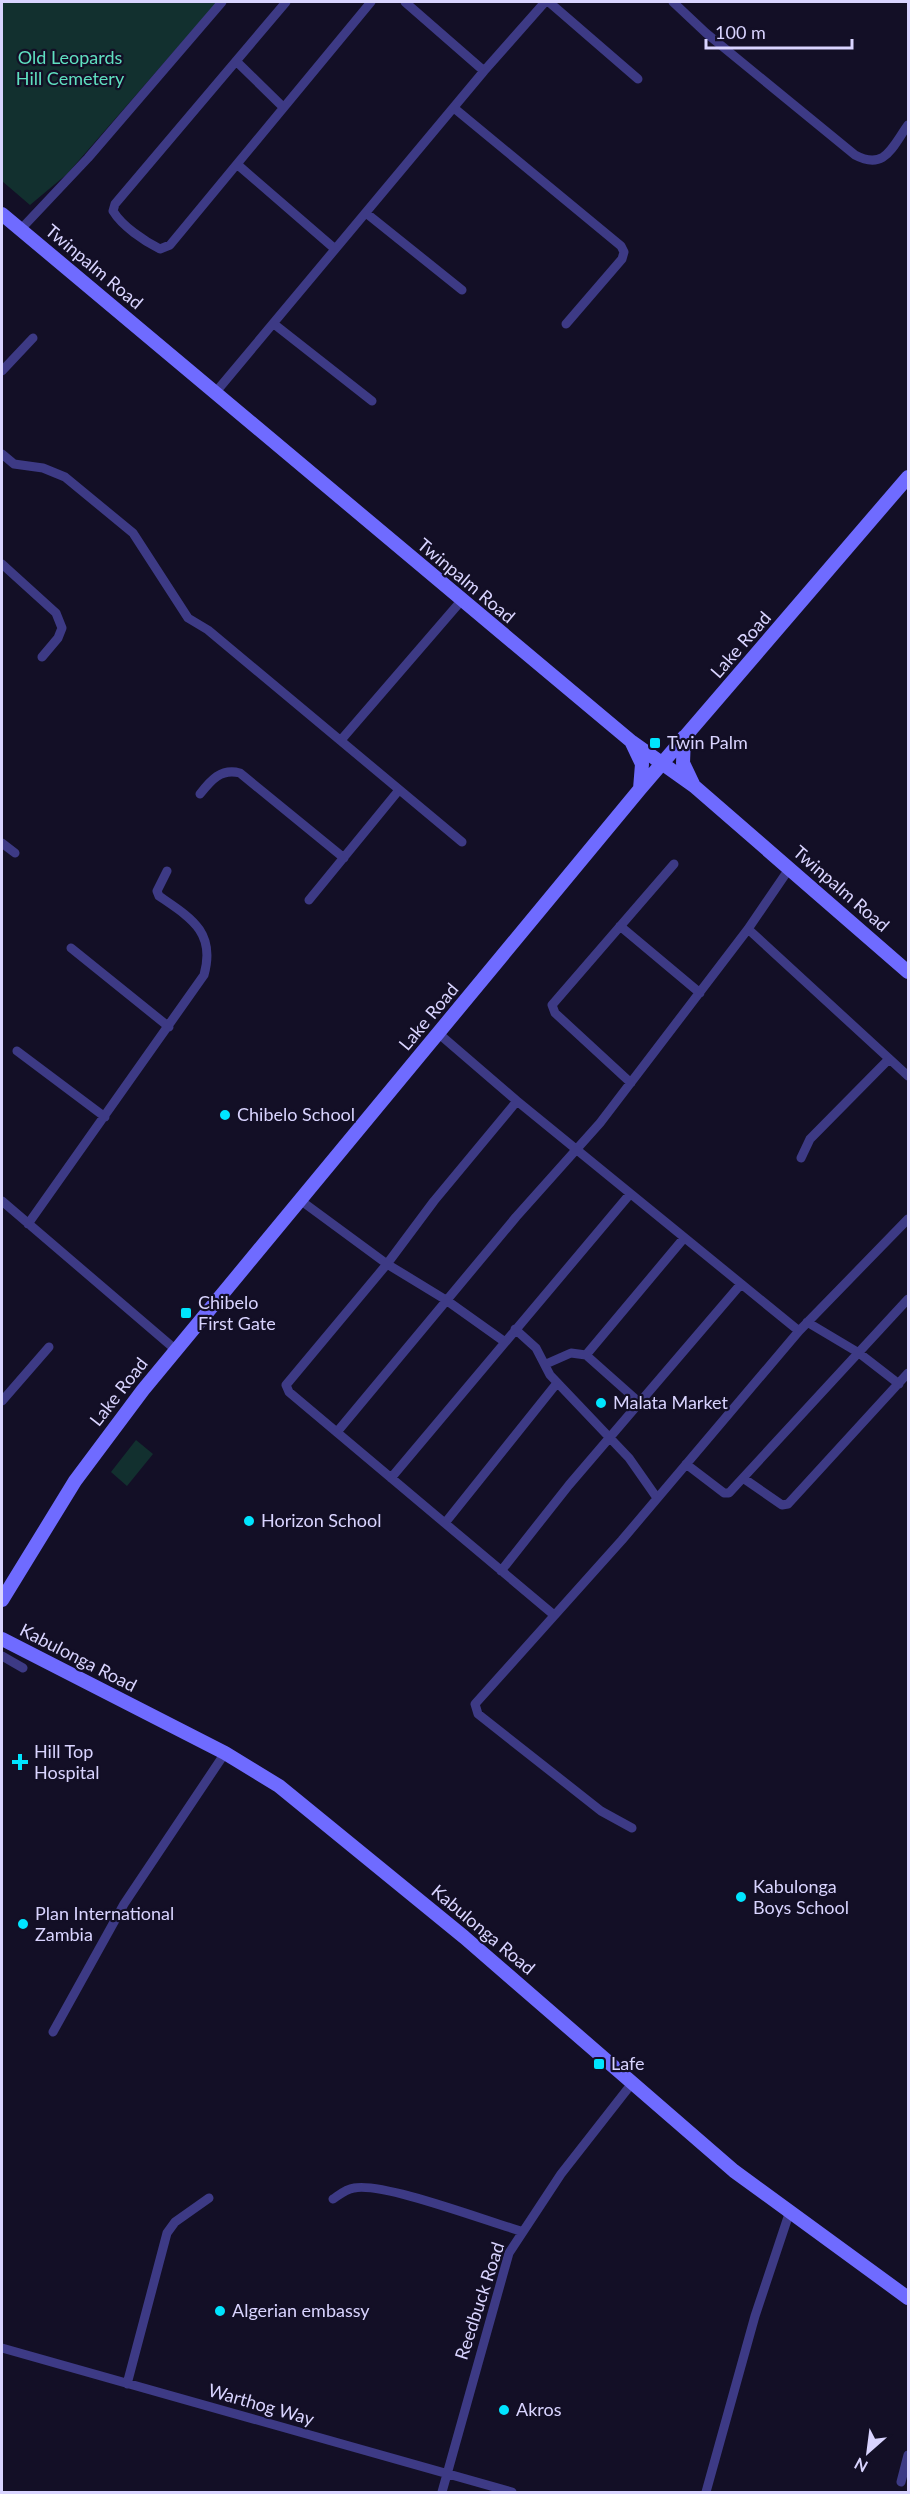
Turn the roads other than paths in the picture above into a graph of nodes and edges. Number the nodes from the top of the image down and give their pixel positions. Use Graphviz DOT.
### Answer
graph roads {
  1 [pos="222,2"];
  2 [pos="286,2"];
  3 [pos="371,2"];
  4 [pos="405,2"];
  5 [pos="547,2"];
  6 [pos="673,2"];
  7 [pos="236,61"];
  8 [pos="483,71"];
  9 [pos="638,79"];
  10 [pos="283,107"];
  11 [pos="454,108"];
  12 [pos="909,125"];
  13 [pos="238,165"];
  14 [pos="366,213"];
  15 [pos="2,214"];
  16 [pos="21,229"];
  17 [pos="335,249"];
  18 [pos="462,290"];
  19 [pos="274,324"];
  20 [pos="566,324"];
  21 [pos="33,338"];
  22 [pos="2,371"];
  23 [pos="214,393"];
  24 [pos="372,400"];
  25 [pos="2,453"];
  26 [pos="909,477"];
  27 [pos="2,564"];
  28 [pos="461,601"];
  29 [pos="42,657"];
  30 [pos="684,737"];
  31 [pos="341,740"];
  32 [pos="632,742"];
  33 [pos="663,764"];
  34 [pos="694,786"];
  35 [pos="640,789"];
  36 [pos="399,790"];
  37 [pos="200,794"];
  38 [pos="462,842"];
  39 [pos="2,843"];
  40 [pos="15,854"];
  41 [pos="344,858"];
  42 [pos="674,864"];
  43 [pos="789,869"];
  44 [pos="167,871"];
  45 [pos="309,900"];
  46 [pos="620,926"];
  47 [pos="748,929"];
  48 [pos="71,948"];
  49 [pos="909,972"];
  50 [pos="700,993"];
  51 [pos="169,1027"];
  52 [pos="438,1033"];
  53 [pos="17,1051"];
  54 [pos="889,1059"];
  55 [pos="909,1076"];
  56 [pos="631,1083"];
  57 [pos="517,1101"];
  58 [pos="105,1117"];
  59 [pos="575,1149"];
  60 [pos="801,1158"];
  61 [pos="630,1194"];
  62 [pos="300,1200"];
  63 [pos="2,1201"];
  64 [pos="909,1219"];
  65 [pos="28,1224"];
  66 [pos="684,1238"];
  67 [pos="387,1264"];
  68 [pos="741,1284"];
  69 [pos="909,1299"];
  70 [pos="446,1300"];
  71 [pos="807,1322"];
  72 [pos="515,1329"];
  73 [pos="799,1331"];
  74 [pos="505,1342"];
  75 [pos="49,1347"];
  76 [pos="176,1350"];
  77 [pos="859,1353"];
  78 [pos="586,1355"];
  79 [pos="546,1364"];
  80 [pos="909,1373"];
  81 [pos="557,1383"];
  82 [pos="899,1384"];
  83 [pos="2,1401"];
  84 [pos="640,1403"];
  85 [pos="337,1432"];
  86 [pos="610,1437"];
  87 [pos="686,1464"];
  88 [pos="391,1478"];
  89 [pos="743,1478"];
  90 [pos="657,1498"];
  91 [pos="445,1523"];
  92 [pos="501,1571"];
  93 [pos="2,1600"];
  94 [pos="554,1615"];
  95 [pos="2,1639"];
  96 [pos="2,1656"];
  97 [pos="23,1668"];
  98 [pos="225,1753"];
  99 [pos="632,1828"];
  100 [pos="52,2032"];
  101 [pos="633,2082"];
  102 [pos="209,2198"];
  103 [pos="333,2199"];
  104 [pos="789,2214"];
  105 [pos="521,2231"];
  106 [pos="909,2298"];
  107 [pos="2,2348"];
  108 [pos="127,2384"];
  109 [pos="909,2455"];
  110 [pos="447,2474"];
  111 [pos="901,2482"];
  112 [pos="442,2493"];
  113 [pos="512,2493"];
  114 [pos="706,2493"];
  1 -- 16 [label="street"];
  2 -- 7 [label="street"];
  3 -- 10 [label="street"];
  4 -- 8 [label="street"];
  5 -- 8 [label="street"];
  5 -- 9 [label="street"];
  6 -- 12 [label="street"];
  7 -- 10 [label="street"];
  7 -- 13 [label="street"];
  8 -- 11 [label="street"];
  10 -- 13 [label="street"];
  11 -- 14 [label="street"];
  11 -- 20 [label="street"];
  13 -- 17 [label="street"];
  14 -- 17 [label="street"];
  14 -- 18 [label="street"];
  15 -- 16 [label="main road, Twinpalm Road"];
  16 -- 23 [label="main road, Twinpalm Road"];
  17 -- 19 [label="street"];
  19 -- 23 [label="street"];
  19 -- 24 [label="street"];
  21 -- 22 [label="street"];
  23 -- 28 [label="main road, Twinpalm Road"];
  25 -- 31 [label="street"];
  26 -- 30 [label="main road, Lake Road"];
  27 -- 29 [label="street"];
  28 -- 31 [label="street"];
  28 -- 32 [label="main road, Twinpalm Road"];
  30 -- 33 [label="main road, Lake Road"];
  30 -- 34 [label="main road"];
  31 -- 36 [label="street"];
  32 -- 33 [label="main road, Twinpalm Road"];
  32 -- 35 [label="main road"];
  33 -- 34 [label="main road, Twinpalm Road"];
  33 -- 35 [label="main road, Lake Road"];
  34 -- 43 [label="main road, Twinpalm Road"];
  35 -- 52 [label="main road, Lake Road"];
  36 -- 38 [label="street"];
  36 -- 41 [label="street"];
  37 -- 41 [label="street"];
  39 -- 40 [label="street"];
  41 -- 45 [label="street"];
  42 -- 46 [label="street"];
  43 -- 47 [label="street"];
  43 -- 49 [label="main road, Twinpalm Road"];
  44 -- 51 [label="street"];
  46 -- 50 [label="street"];
  46 -- 56 [label="street"];
  47 -- 50 [label="street"];
  47 -- 54 [label="street"];
  48 -- 51 [label="street"];
  50 -- 56 [label="street"];
  51 -- 58 [label="street"];
  52 -- 57 [label="street"];
  52 -- 62 [label="main road, Lake Road"];
  53 -- 58 [label="street"];
  54 -- 55 [label="street"];
  54 -- 60 [label="street"];
  56 -- 59 [label="street"];
  57 -- 59 [label="street"];
  57 -- 67 [label="street"];
  58 -- 65 [label="street"];
  59 -- 61 [label="street"];
  59 -- 70 [label="street"];
  61 -- 66 [label="street"];
  61 -- 72 [label="street"];
  62 -- 67 [label="street"];
  62 -- 76 [label="main road, Lake Road"];
  63 -- 65 [label="street"];
  64 -- 71 [label="street"];
  65 -- 76 [label="street"];
  66 -- 68 [label="street"];
  66 -- 78 [label="street"];
  67 -- 70 [label="street"];
  67 -- 85 [label="street"];
  68 -- 73 [label="street"];
  68 -- 84 [label="street"];
  69 -- 77 [label="street"];
  70 -- 74 [label="street"];
  70 -- 85 [label="street"];
  71 -- 73 [label="street"];
  71 -- 77 [label="street"];
  72 -- 74 [label="street"];
  72 -- 79 [label="street"];
  73 -- 87 [label="street"];
  74 -- 88 [label="street"];
  75 -- 83 [label="street"];
  76 -- 93 [label="main road, Lake Road"];
  77 -- 82 [label="street"];
  77 -- 89 [label="street"];
  78 -- 79 [label="street"];
  78 -- 84 [label="street"];
  79 -- 81 [label="street"];
  80 -- 82 [label="street"];
  81 -- 86 [label="street"];
  81 -- 91 [label="street"];
  82 -- 89 [label="street"];
  84 -- 86 [label="street"];
  85 -- 88 [label="street"];
  86 -- 90 [label="street"];
  86 -- 92 [label="street"];
  87 -- 89 [label="street"];
  87 -- 90 [label="street"];
  88 -- 91 [label="street"];
  90 -- 94 [label="street"];
  91 -- 92 [label="street"];
  92 -- 94 [label="street"];
  94 -- 99 [label="street"];
  95 -- 98 [label="main road, Kabulonga Road"];
  96 -- 97 [label="street"];
  98 -- 100 [label="street"];
  98 -- 101 [label="main road, Kabulonga Road"];
  101 -- 104 [label="main road, Kabulonga Road"];
  101 -- 105 [label="street, Reedbuck Road"];
  102 -- 108 [label="street"];
  103 -- 105 [label="street"];
  104 -- 106 [label="main road, Kabulonga Road"];
  104 -- 114 [label="street"];
  105 -- 110 [label="street, Reedbuck Road"];
  107 -- 108 [label="street, Warthog Way"];
  108 -- 110 [label="street, Warthog Way"];
  109 -- 111 [label="street"];
  110 -- 112 [label="street, Reedbuck Road"];
  110 -- 113 [label="street, Warthog Way"];
}
